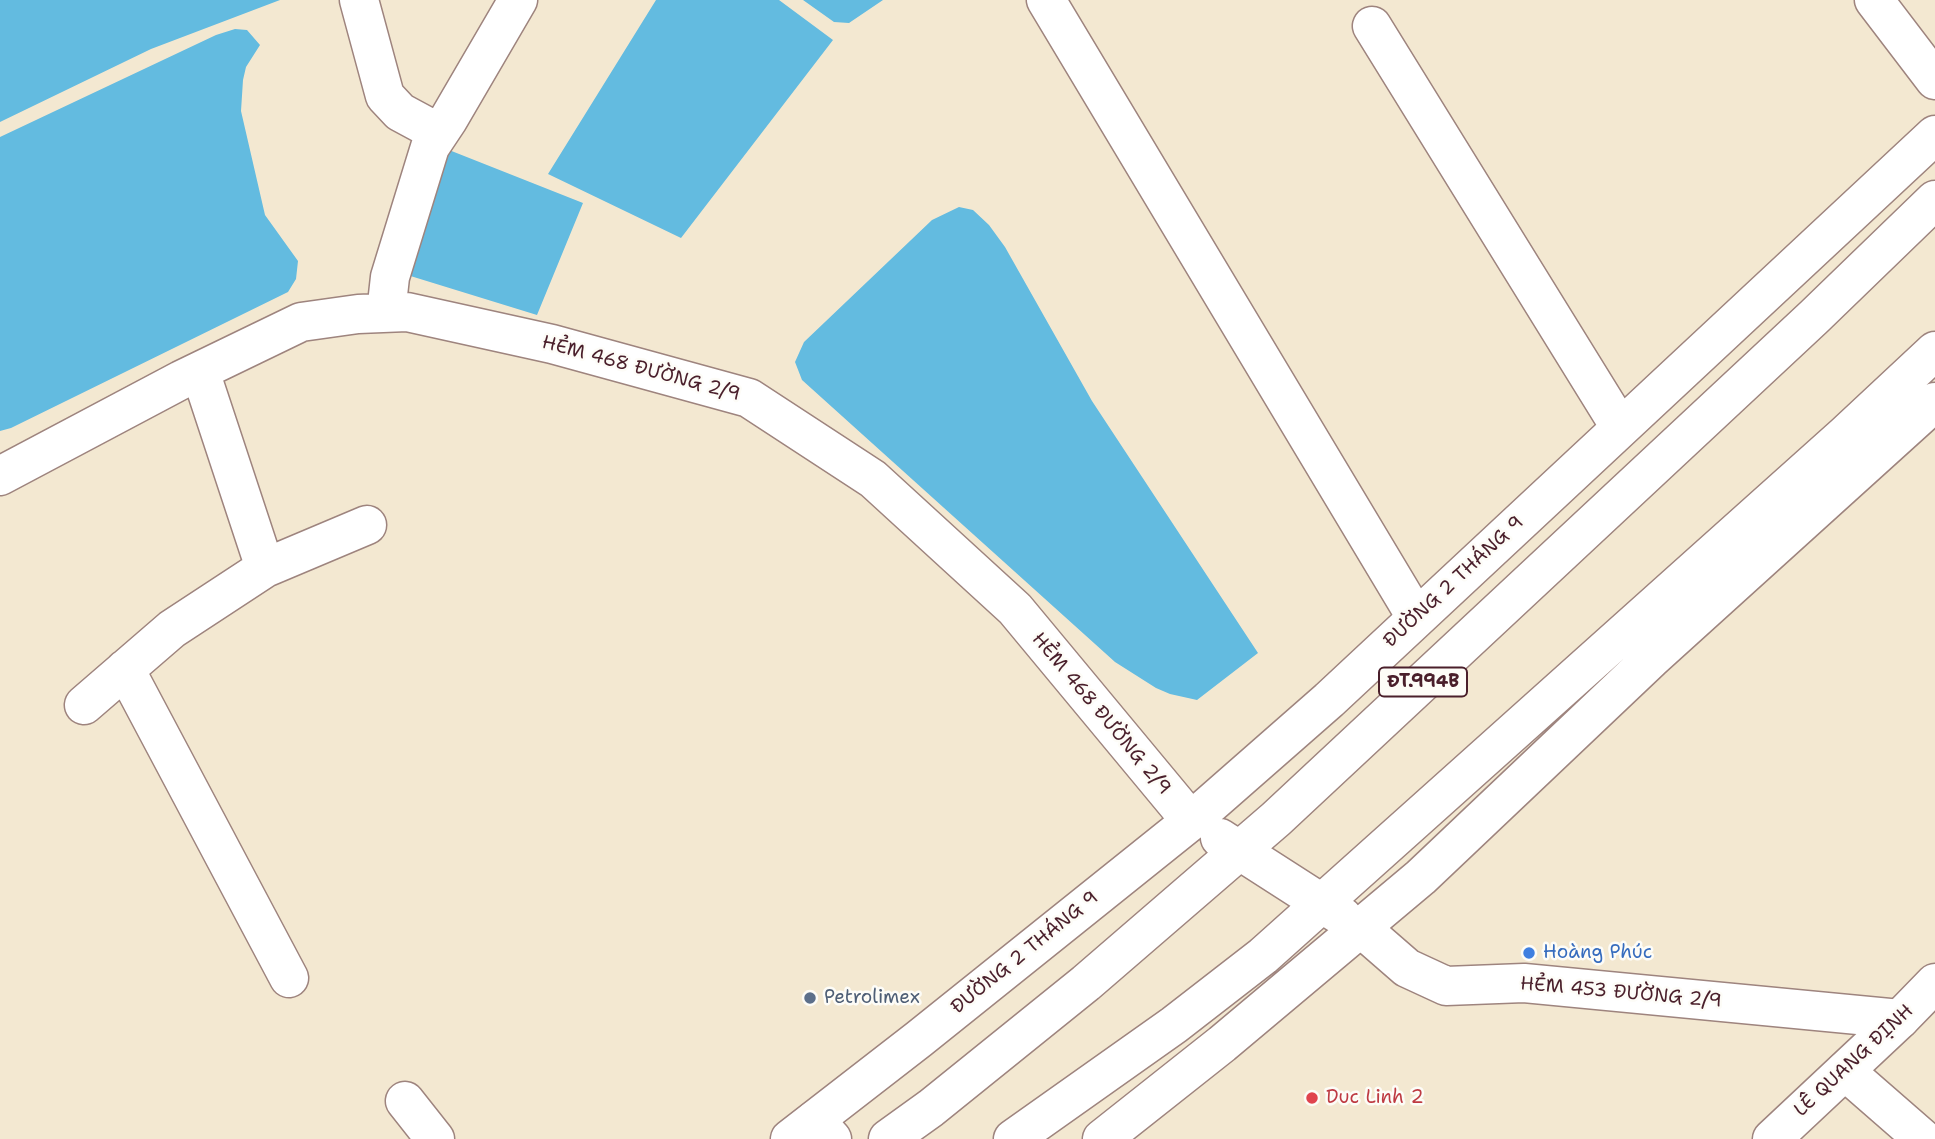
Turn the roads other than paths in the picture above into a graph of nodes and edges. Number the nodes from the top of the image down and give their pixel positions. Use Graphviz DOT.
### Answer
graph roads {
  1 [pos="359,0"];
  2 [pos="518,0"];
  3 [pos="1046,0"];
  4 [pos="1874,0"];
  5 [pos="494,17"];
  6 [pos="1372,26"];
  7 [pos="1935,80"];
  8 [pos="439,133"];
  9 [pos="1935,135"];
  10 [pos="1935,200"];
  11 [pos="386,313"];
  12 [pos="1935,351"];
  13 [pos="200,371"];
  14 [pos="1935,402"];
  15 [pos="1620,427"];
  16 [pos="0,477"];
  17 [pos="367,525"];
  18 [pos="265,568"];
  19 [pos="1416,617"];
  20 [pos="125,669"];
  21 [pos="84,705"];
  22 [pos="1191,821"];
  23 [pos="1241,850"];
  24 [pos="1322,904"];
  25 [pos="1361,928"];
  26 [pos="289,978"];
  27 [pos="1935,983"];
  28 [pos="1900,1019"];
  29 [pos="1845,1070"];
  30 [pos="405,1101"];
  31 [pos="813,1133"];
  32 [pos="435,1139"];
  33 [pos="888,1139"];
  34 [pos="1013,1139"];
  35 [pos="1102,1139"];
  36 [pos="1772,1139"];
  37 [pos="1923,1139"];
  1 -- 8 [label="main road"];
  2 -- 5 [label="main road"];
  3 -- 19 [label="main road"];
  4 -- 7 [label="main road"];
  5 -- 8 [label="main road"];
  6 -- 15 [label="main road"];
  8 -- 11 [label="main road"];
  9 -- 15 [label="main road, ĐƯỜNG 2 THÁNG 9 / ĐT.994B"];
  10 -- 23 [label="main road, ĐT.994B"];
  11 -- 13 [label="main road, HẺM 468 ĐƯỜNG 2/9"];
  11 -- 22 [label="main road, HẺM 468 ĐƯỜNG 2/9"];
  12 -- 24 [label="main road"];
  13 -- 16 [label="main road, HẺM 468 ĐƯỜNG 2/9"];
  13 -- 18 [label="main road"];
  14 -- 25 [label="main road"];
  15 -- 19 [label="main road, ĐƯỜNG 2 THÁNG 9 / ĐT.994B"];
  17 -- 18 [label="main road"];
  18 -- 20 [label="main road"];
  19 -- 22 [label="main road, ĐƯỜNG 2 THÁNG 9 / ĐT.994B"];
  20 -- 21 [label="main road"];
  20 -- 26 [label="main road"];
  22 -- 23 [label="main road, HẺM 453 ĐƯỜNG 2/9"];
  22 -- 31 [label="main road, ĐƯỜNG 2 THÁNG 9 / ĐT.994B"];
  23 -- 24 [label="main road, HẺM 453 ĐƯỜNG 2/9"];
  23 -- 33 [label="main road, ĐT.994B"];
  24 -- 25 [label="main road, HẺM 453 ĐƯỜNG 2/9"];
  24 -- 34 [label="main road"];
  25 -- 28 [label="main road, HẺM 453 ĐƯỜNG 2/9"];
  25 -- 35 [label="main road"];
  27 -- 28 [label="main road, LÊ QUANG ĐỊNH"];
  28 -- 29 [label="main road, LÊ QUANG ĐỊNH"];
  29 -- 36 [label="main road, LÊ QUANG ĐỊNH"];
  29 -- 37 [label="main road"];
  30 -- 32 [label="main road"];
}
